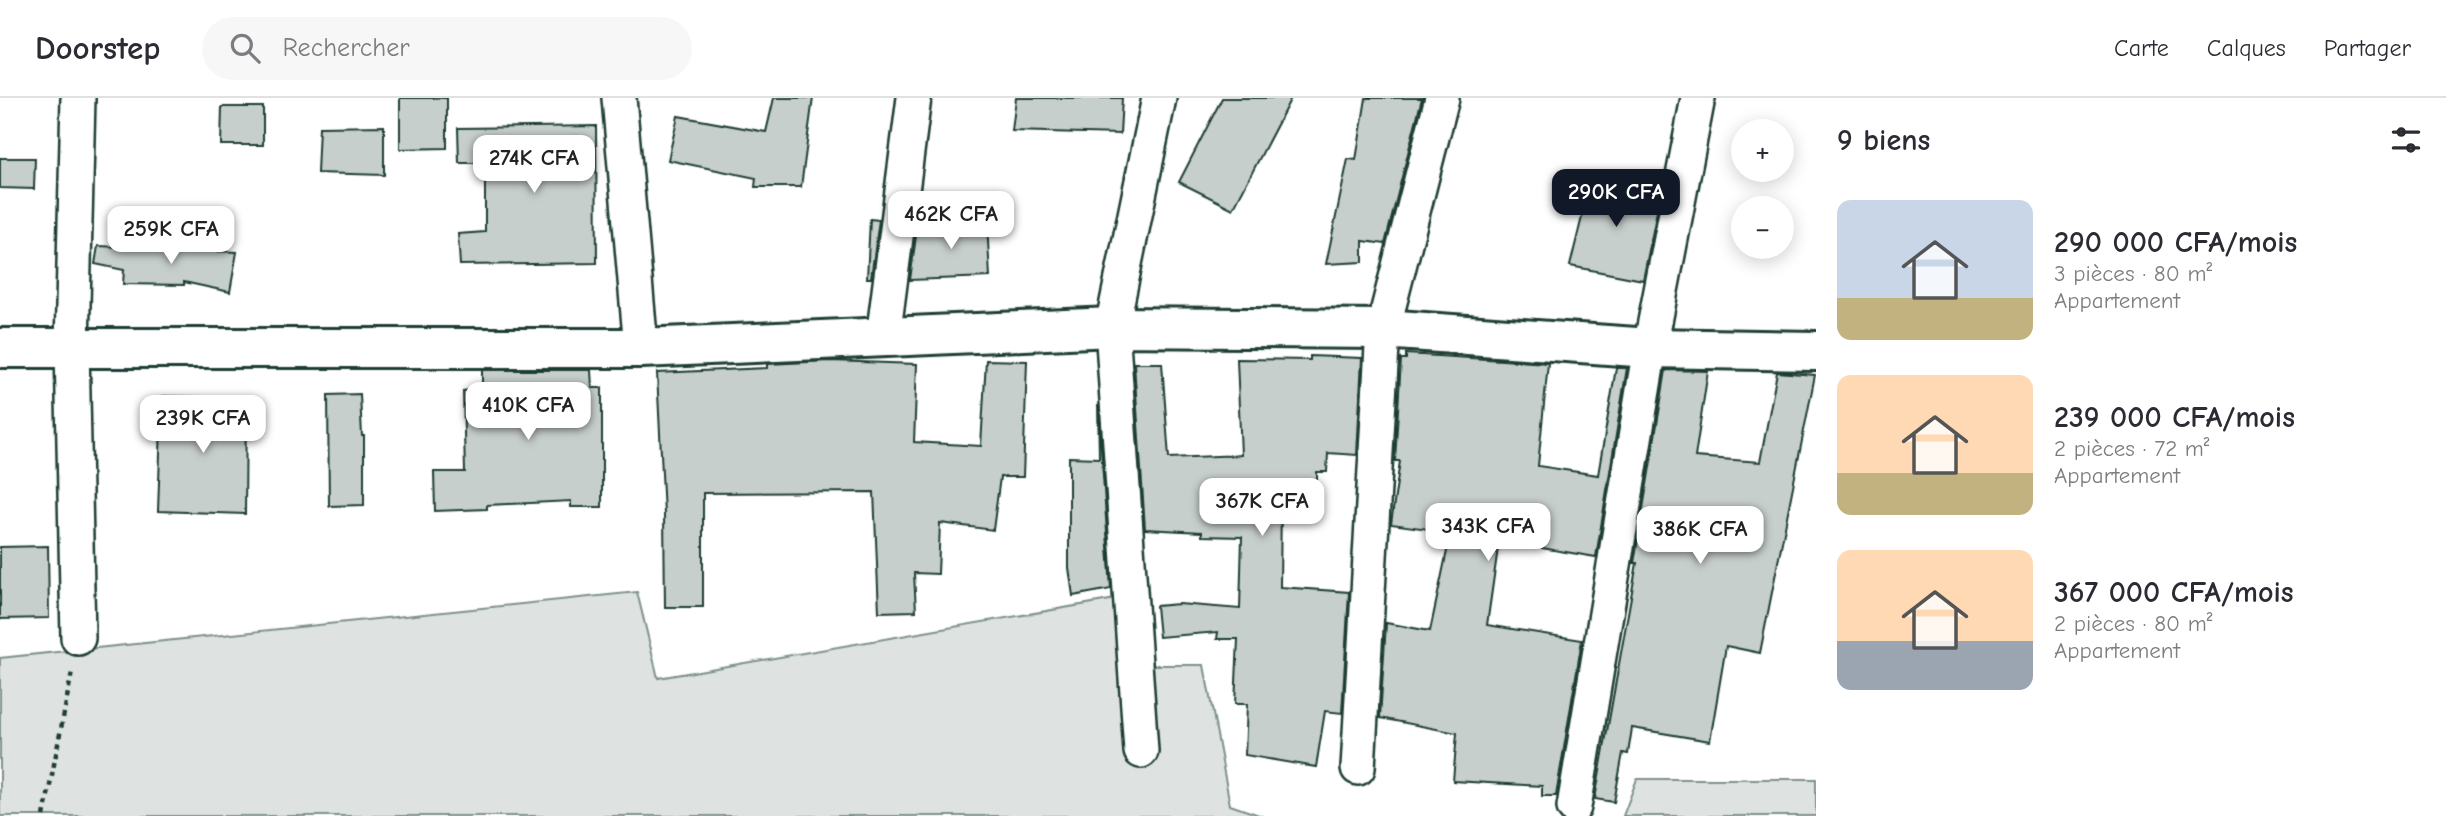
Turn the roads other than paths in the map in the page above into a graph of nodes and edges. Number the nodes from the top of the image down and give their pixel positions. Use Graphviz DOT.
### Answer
graph roads {
  1 [pos="78,98"];
  2 [pos="619,98"];
  3 [pos="914,98"];
  4 [pos="1160,98"];
  5 [pos="1442,98"];
  6 [pos="1698,98"];
  7 [pos="1112,327"];
  8 [pos="1383,328"];
  9 [pos="883,338"];
  10 [pos="72,347"];
  11 [pos="0,348"];
  12 [pos="640,348"];
  13 [pos="1650,348"];
  14 [pos="1816,351"];
  15 [pos="79,638"];
  16 [pos="1141,751"];
  17 [pos="1358,768"];
  18 [pos="1574,807"];
  1 -- 10 [label="street"];
  2 -- 12 [label="street"];
  3 -- 9 [label="street"];
  4 -- 7 [label="street"];
  5 -- 8 [label="street"];
  6 -- 13 [label="street"];
  7 -- 8 [label="street"];
  7 -- 9 [label="street"];
  7 -- 16 [label="street"];
  8 -- 13 [label="street"];
  8 -- 17 [label="street"];
  9 -- 12 [label="street"];
  10 -- 11 [label="street"];
  10 -- 12 [label="street"];
  10 -- 15 [label="street"];
  13 -- 14 [label="street"];
  13 -- 18 [label="street"];
}
